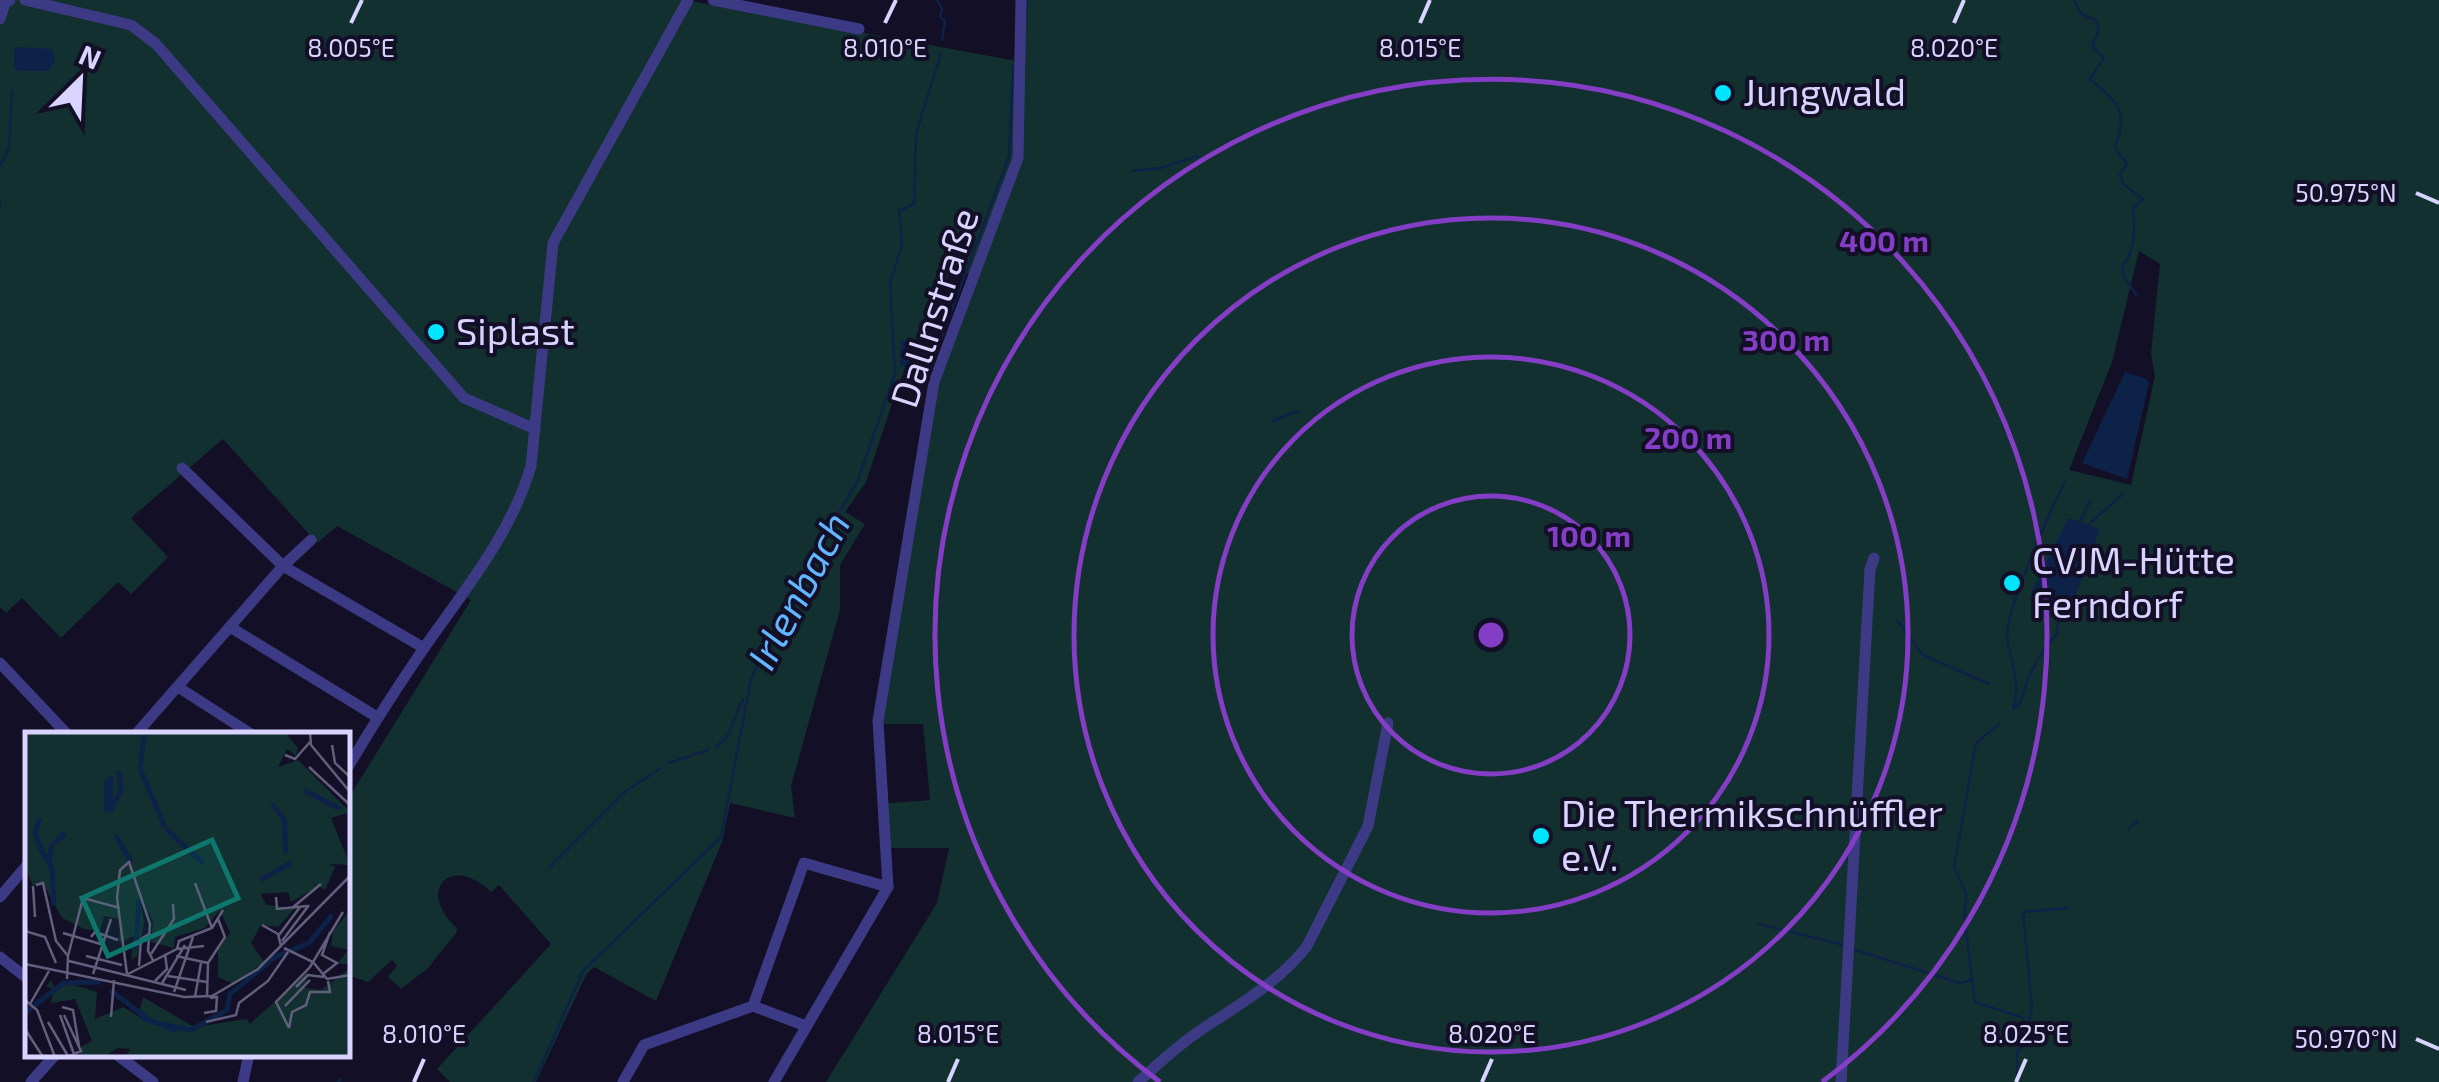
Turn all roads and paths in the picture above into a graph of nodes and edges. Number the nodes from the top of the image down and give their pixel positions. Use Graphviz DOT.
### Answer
graph roads {
  1 [pos="10,0"];
  2 [pos="25,0"];
  3 [pos="688,0"];
  4 [pos="713,0"];
  5 [pos="1022,0"];
  6 [pos="0,20"];
  7 [pos="858,30"];
  8 [pos="534,429"];
  9 [pos="182,468"];
  10 [pos="311,540"];
  11 [pos="1874,558"];
  12 [pos="283,566"];
  13 [pos="230,627"];
  14 [pos="424,648"];
  15 [pos="0,663"];
  16 [pos="178,687"];
  17 [pos="377,718"];
  18 [pos="1388,723"];
  19 [pos="64,732"];
  20 [pos="138,732"];
  21 [pos="248,732"];
  22 [pos="350,764"];
  23 [pos="25,866"];
  24 [pos="4,882"];
  25 [pos="888,887"];
  26 [pos="0,897"];
  27 [pos="0,957"];
  28 [pos="25,977"];
  29 [pos="753,1006"];
  30 [pos="806,1026"];
  31 [pos="53,1057"];
  32 [pos="119,1057"];
  33 [pos="138,1078"];
  34 [pos="244,1079"];
  35 [pos="31,1082"];
  36 [pos="153,1082"];
  37 [pos="259,1082"];
  38 [pos="622,1082"];
  39 [pos="774,1082"];
  40 [pos="1138,1082"];
  41 [pos="1842,1082"];
  1 -- 6 [label="street"];
  2 -- 8 [label="street"];
  3 -- 8 [label="street"];
  4 -- 7 [label="street"];
  5 -- 25 [label="street, Dallnstraße"];
  8 -- 14 [label="street"];
  9 -- 12 [label="street"];
  10 -- 12 [label="street"];
  11 -- 41 [label="street"];
  12 -- 13 [label="street"];
  12 -- 14 [label="street"];
  13 -- 16 [label="street"];
  13 -- 17 [label="street"];
  14 -- 17 [label="street"];
  15 -- 19 [label="street"];
  16 -- 20 [label="street"];
  16 -- 21 [label="street"];
  17 -- 22 [label="street"];
  18 -- 40 [label="street"];
  23 -- 24 [label="street"];
  24 -- 26 [label="street"];
  25 -- 29 [label="street"];
  25 -- 30 [label="street"];
  27 -- 28 [label="street"];
  29 -- 30 [label="street"];
  29 -- 38 [label="street"];
  30 -- 39 [label="street"];
  31 -- 35 [label="street"];
  32 -- 33 [label="street"];
  33 -- 36 [label="street"];
  34 -- 37 [label="street"];
}
